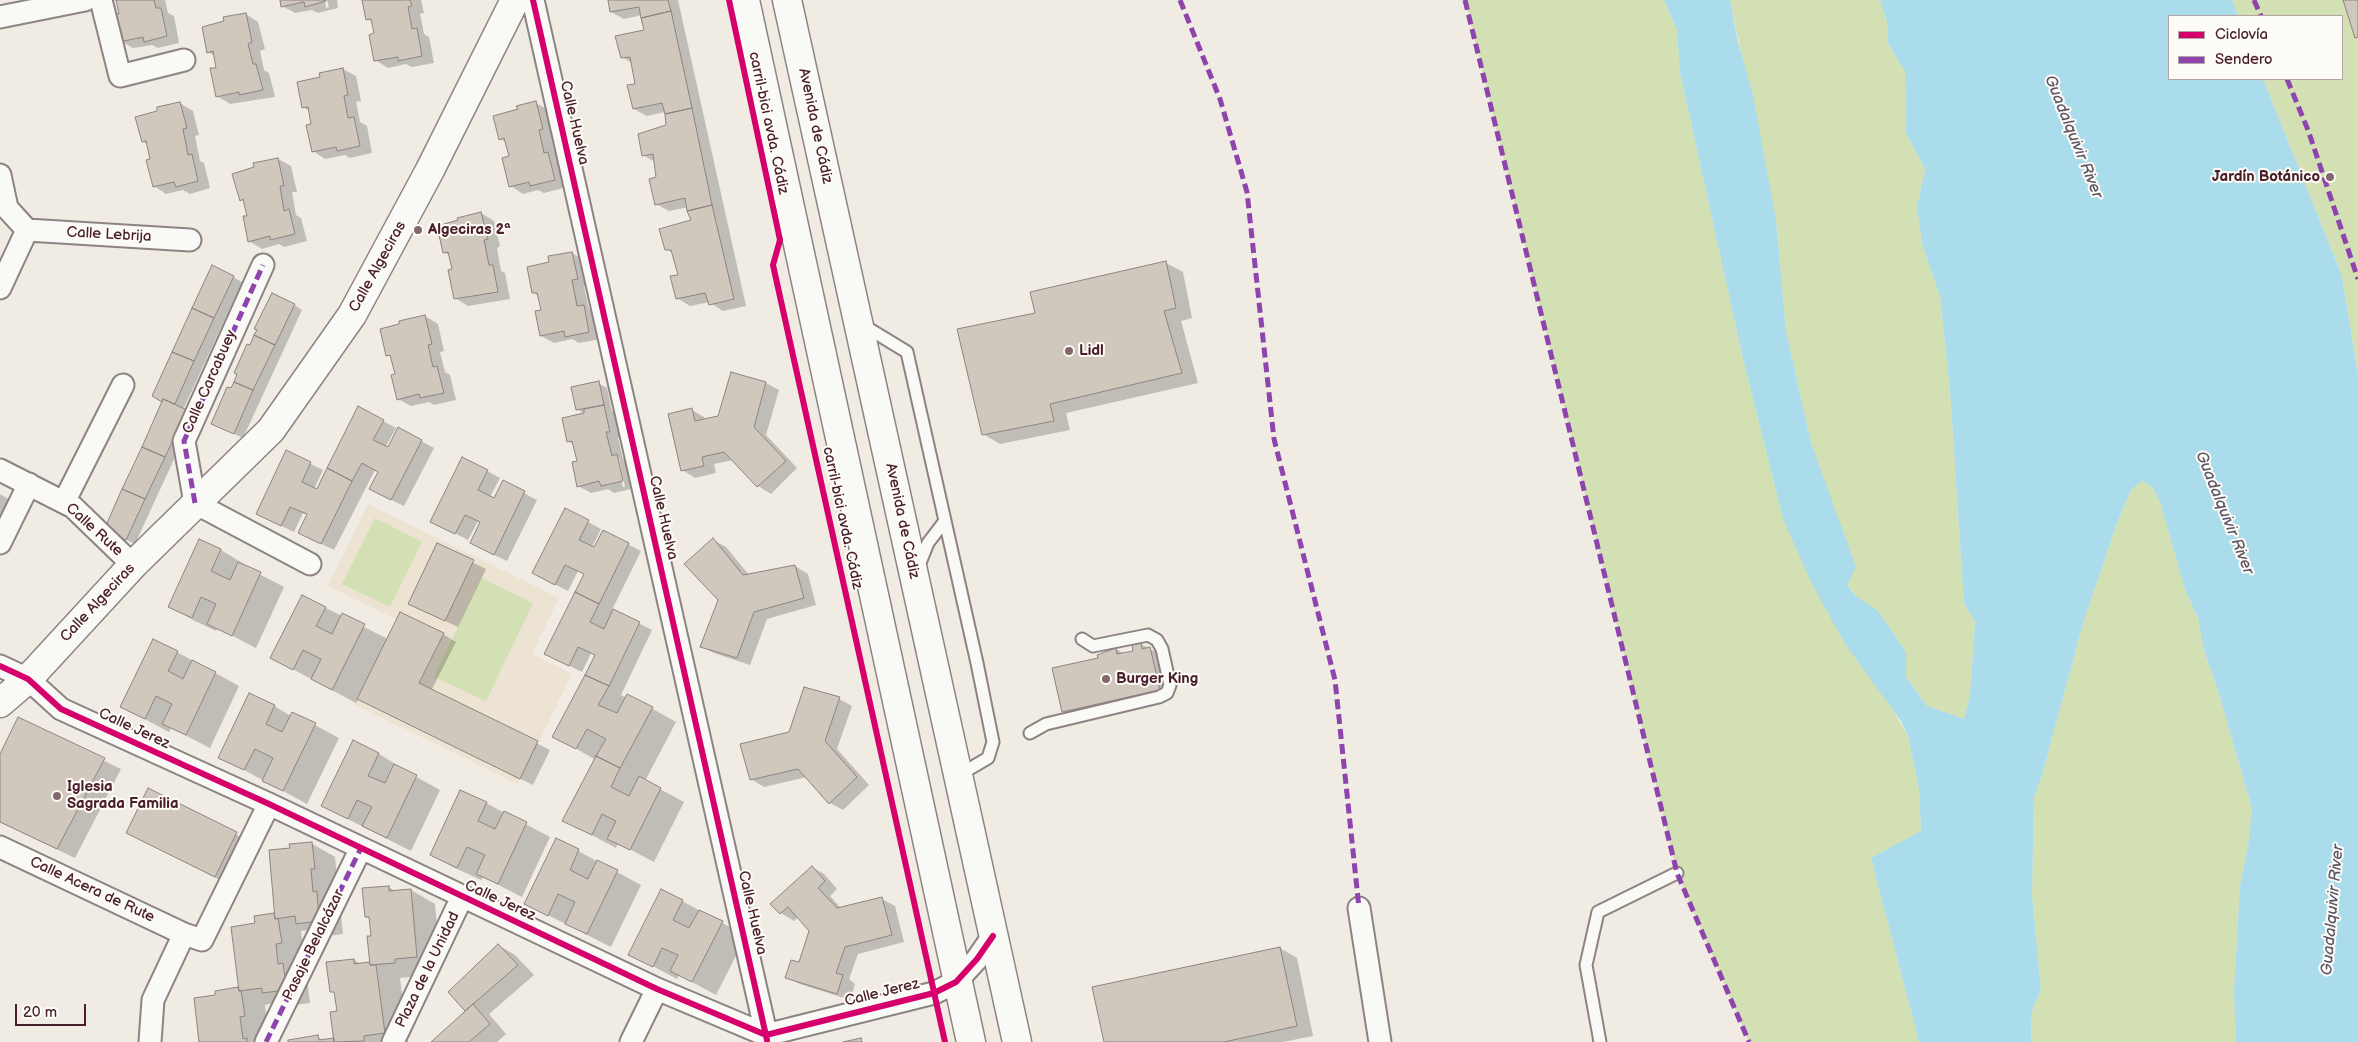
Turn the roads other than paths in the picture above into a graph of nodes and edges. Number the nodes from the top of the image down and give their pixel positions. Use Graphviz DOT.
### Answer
graph roads {
  1 [pos="85,0"];
  2 [pos="101,0"];
  3 [pos="515,0"];
  4 [pos="533,0"];
  5 [pos="745,0"];
  6 [pos="787,0"];
  7 [pos="0,18"];
  8 [pos="184,60"];
  9 [pos="0,175"];
  10 [pos="27,230"];
  11 [pos="190,240"];
  12 [pos="264,265"];
  13 [pos="0,288"];
  14 [pos="859,323"];
  15 [pos="123,385"];
  16 [pos="0,470"];
  17 [pos="29,484"];
  18 [pos="64,502"];
  19 [pos="195,503"];
  20 [pos="944,522"];
  21 [pos="0,543"];
  22 [pos="310,564"];
  23 [pos="132,565"];
  24 [pos="915,576"];
  25 [pos="1082,639"];
  26 [pos="0,666"];
  27 [pos="28,679"];
  28 [pos="0,703"];
  29 [pos="1030,733"];
  30 [pos="957,776"];
  31 [pos="269,804"];
  32 [pos="0,847"];
  33 [pos="362,848"];
  34 [pos="1677,873"];
  35 [pos="462,897"];
  36 [pos="1359,908"];
  37 [pos="184,934"];
  38 [pos="993,936"];
  39 [pos="956,982"];
  40 [pos="657,989"];
  41 [pos="767,1038"];
  42 [pos="150,1042"];
  43 [pos="266,1042"];
  44 [pos="393,1042"];
  45 [pos="631,1042"];
  46 [pos="971,1042"];
  47 [pos="1017,1042"];
  48 [pos="1380,1042"];
  49 [pos="1600,1042"];
  1 -- 7 [label="street"];
  2 -- 8 [label="street"];
  3 -- 19 [label="main road, Calle Algeciras"];
  4 -- 41 [label="street, Calle Huelva"];
  5 -- 39 [label="main road"];
  6 -- 14 [label="main road, Avenida de Cádiz"];
  9 -- 10 [label="street"];
  10 -- 11 [label="street, Calle Lebrija"];
  10 -- 13 [label="street"];
  12 -- 19 [label="street, Calle Carcabuey"];
  14 -- 20 [label="lane"];
  14 -- 24 [label="main road, Avenida de Cádiz"];
  15 -- 18 [label="street"];
  16 -- 17 [label="street, Calle Rute"];
  17 -- 18 [label="street, Calle Rute"];
  17 -- 21 [label="street"];
  18 -- 23 [label="street, Calle Rute"];
  19 -- 22 [label="street"];
  19 -- 23 [label="main road, Calle Algeciras"];
  20 -- 24 [label="lane"];
  20 -- 30 [label="lane"];
  23 -- 27 [label="main road, Calle Algeciras"];
  24 -- 30 [label="main road, Avenida de Cádiz"];
  25 -- 29 [label="lane"];
  26 -- 27 [label="street, Calle Jerez"];
  27 -- 28 [label="main road, Calle Algeciras"];
  27 -- 31 [label="street, Calle Jerez"];
  30 -- 38 [label="main road, Avenida de Cádiz"];
  31 -- 33 [label="street, Calle Jerez"];
  31 -- 37 [label="street, Calle Acera de Rute"];
  32 -- 37 [label="street, Calle Acera de Rute"];
  33 -- 35 [label="street, Calle Jerez"];
  33 -- 43 [label="street, Pasaje Belalcázar"];
  34 -- 49 [label="lane"];
  35 -- 40 [label="street, Calle Jerez"];
  35 -- 44 [label="street, Plaza de la Unidad"];
  36 -- 48 [label="street"];
  37 -- 42 [label="street"];
  38 -- 39 [label="street, Calle Jerez"];
  38 -- 47 [label="main road, Avenida de Cádiz"];
  39 -- 41 [label="street, Calle Jerez"];
  39 -- 46 [label="main road"];
  40 -- 41 [label="street, Calle Jerez"];
  40 -- 45 [label="street"];
}
